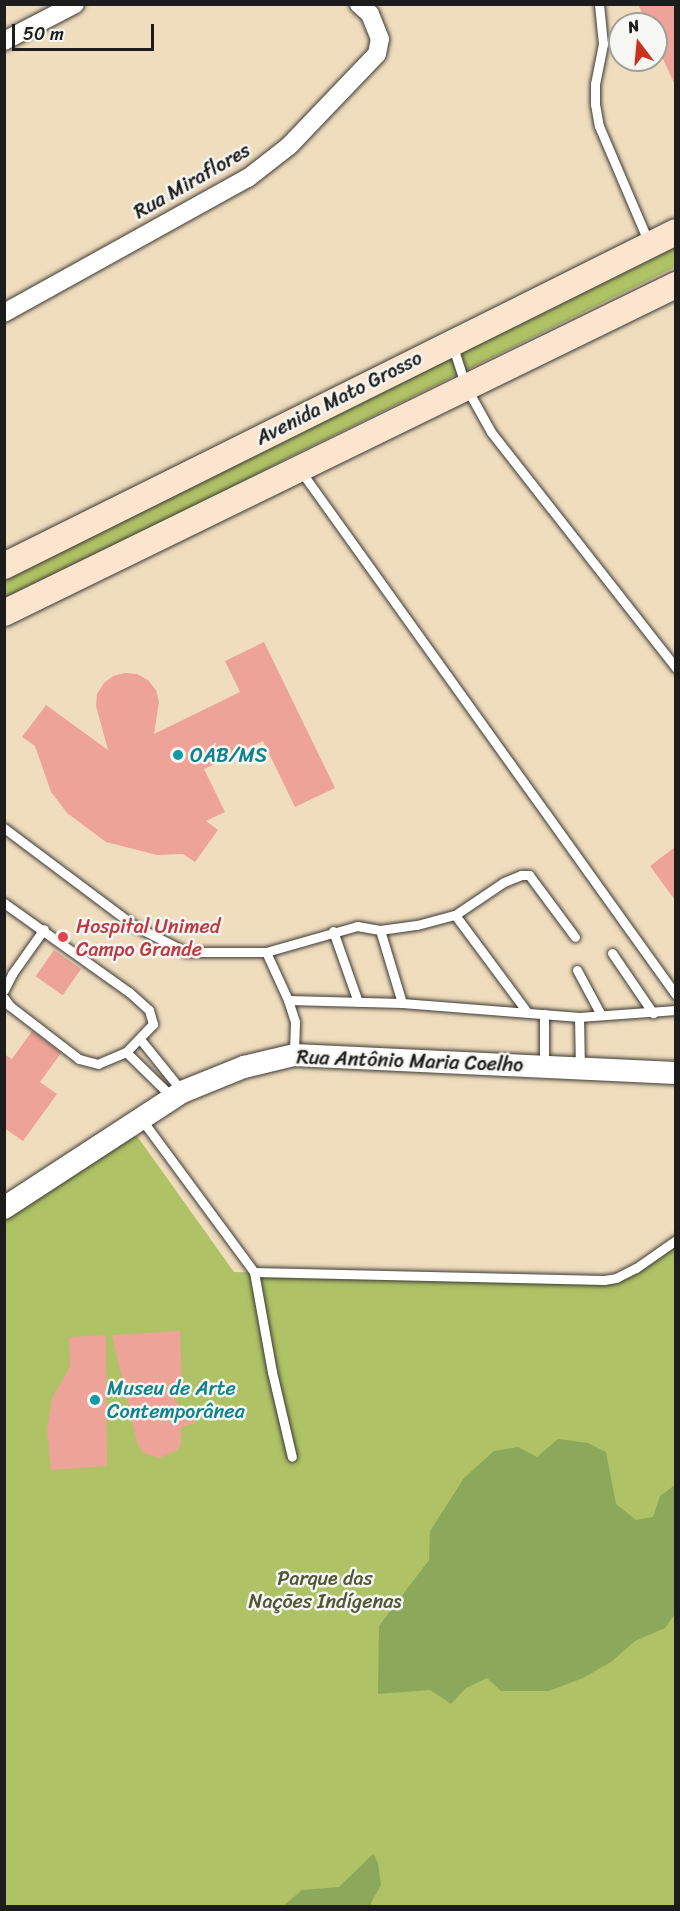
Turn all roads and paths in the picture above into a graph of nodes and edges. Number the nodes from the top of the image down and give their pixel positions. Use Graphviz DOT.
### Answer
graph roads {
  1 [pos="75,4"];
  2 [pos="359,4"];
  3 [pos="599,4"];
  4 [pos="4,41"];
  5 [pos="675,232"];
  6 [pos="650,245"];
  7 [pos="675,285"];
  8 [pos="4,313"];
  9 [pos="451,342"];
  10 [pos="466,387"];
  11 [pos="300,470"];
  12 [pos="4,566"];
  13 [pos="4,613"];
  14 [pos="675,668"];
  15 [pos="4,828"];
  16 [pos="4,903"];
  17 [pos="454,915"];
  18 [pos="44,929"];
  19 [pos="380,930"];
  20 [pos="333,931"];
  21 [pos="575,937"];
  22 [pos="266,952"];
  23 [pos="612,953"];
  24 [pos="577,970"];
  25 [pos="8,972"];
  26 [pos="4,990"];
  27 [pos="675,994"];
  28 [pos="4,998"];
  29 [pos="288,1000"];
  30 [pos="358,1002"];
  31 [pos="402,1003"];
  32 [pos="675,1010"];
  33 [pos="527,1012"];
  34 [pos="653,1013"];
  35 [pos="544,1014"];
  36 [pos="601,1015"];
  37 [pos="579,1017"];
  38 [pos="140,1039"];
  39 [pos="126,1052"];
  40 [pos="294,1055"];
  41 [pos="544,1066"];
  42 [pos="580,1068"];
  43 [pos="675,1073"];
  44 [pos="177,1095"];
  45 [pos="140,1118"];
  46 [pos="4,1208"];
  47 [pos="675,1240"];
  48 [pos="254,1272"];
  49 [pos="292,1457"];
  1 -- 4 [label="street"];
  2 -- 8 [label="street, Rua Miraflores"];
  3 -- 6 [label="lane"];
  5 -- 6 [label="main road, Avenida Mato Grosso"];
  6 -- 9 [label="main road, Avenida Mato Grosso"];
  7 -- 10 [label="main road"];
  9 -- 10 [label="lane"];
  9 -- 12 [label="main road, Avenida Mato Grosso"];
  10 -- 11 [label="main road"];
  10 -- 14 [label="lane"];
  11 -- 13 [label="main road"];
  11 -- 27 [label="lane"];
  15 -- 22 [label="lane"];
  16 -- 18 [label="lane"];
  17 -- 19 [label="lane"];
  17 -- 21 [label="lane"];
  17 -- 33 [label="lane"];
  18 -- 25 [label="lane"];
  18 -- 38 [label="lane"];
  19 -- 20 [label="lane"];
  19 -- 31 [label="lane"];
  20 -- 22 [label="lane"];
  20 -- 30 [label="lane"];
  22 -- 29 [label="lane"];
  23 -- 34 [label="lane"];
  24 -- 36 [label="lane"];
  25 -- 26 [label="lane"];
  28 -- 39 [label="lane"];
  29 -- 30 [label="lane"];
  29 -- 40 [label="lane"];
  30 -- 31 [label="lane"];
  31 -- 33 [label="lane"];
  32 -- 34 [label="lane"];
  33 -- 35 [label="lane"];
  34 -- 36 [label="lane"];
  35 -- 37 [label="lane"];
  35 -- 41 [label="lane"];
  36 -- 37 [label="lane"];
  37 -- 42 [label="lane"];
  38 -- 39 [label="lane"];
  38 -- 44 [label="lane"];
  39 -- 44 [label="lane"];
  40 -- 41 [label="street, Rua Antônio Maria Coelho"];
  40 -- 44 [label="street, Rua Antônio Maria Coelho"];
  41 -- 42 [label="street, Rua Antônio Maria Coelho"];
  42 -- 43 [label="street, Rua Antônio Maria Coelho"];
  44 -- 45 [label="street, Rua Antônio Maria Coelho"];
  45 -- 46 [label="street, Rua Antônio Maria Coelho"];
  45 -- 48 [label="lane"];
  47 -- 48 [label="lane"];
  48 -- 49 [label="lane"];
}
